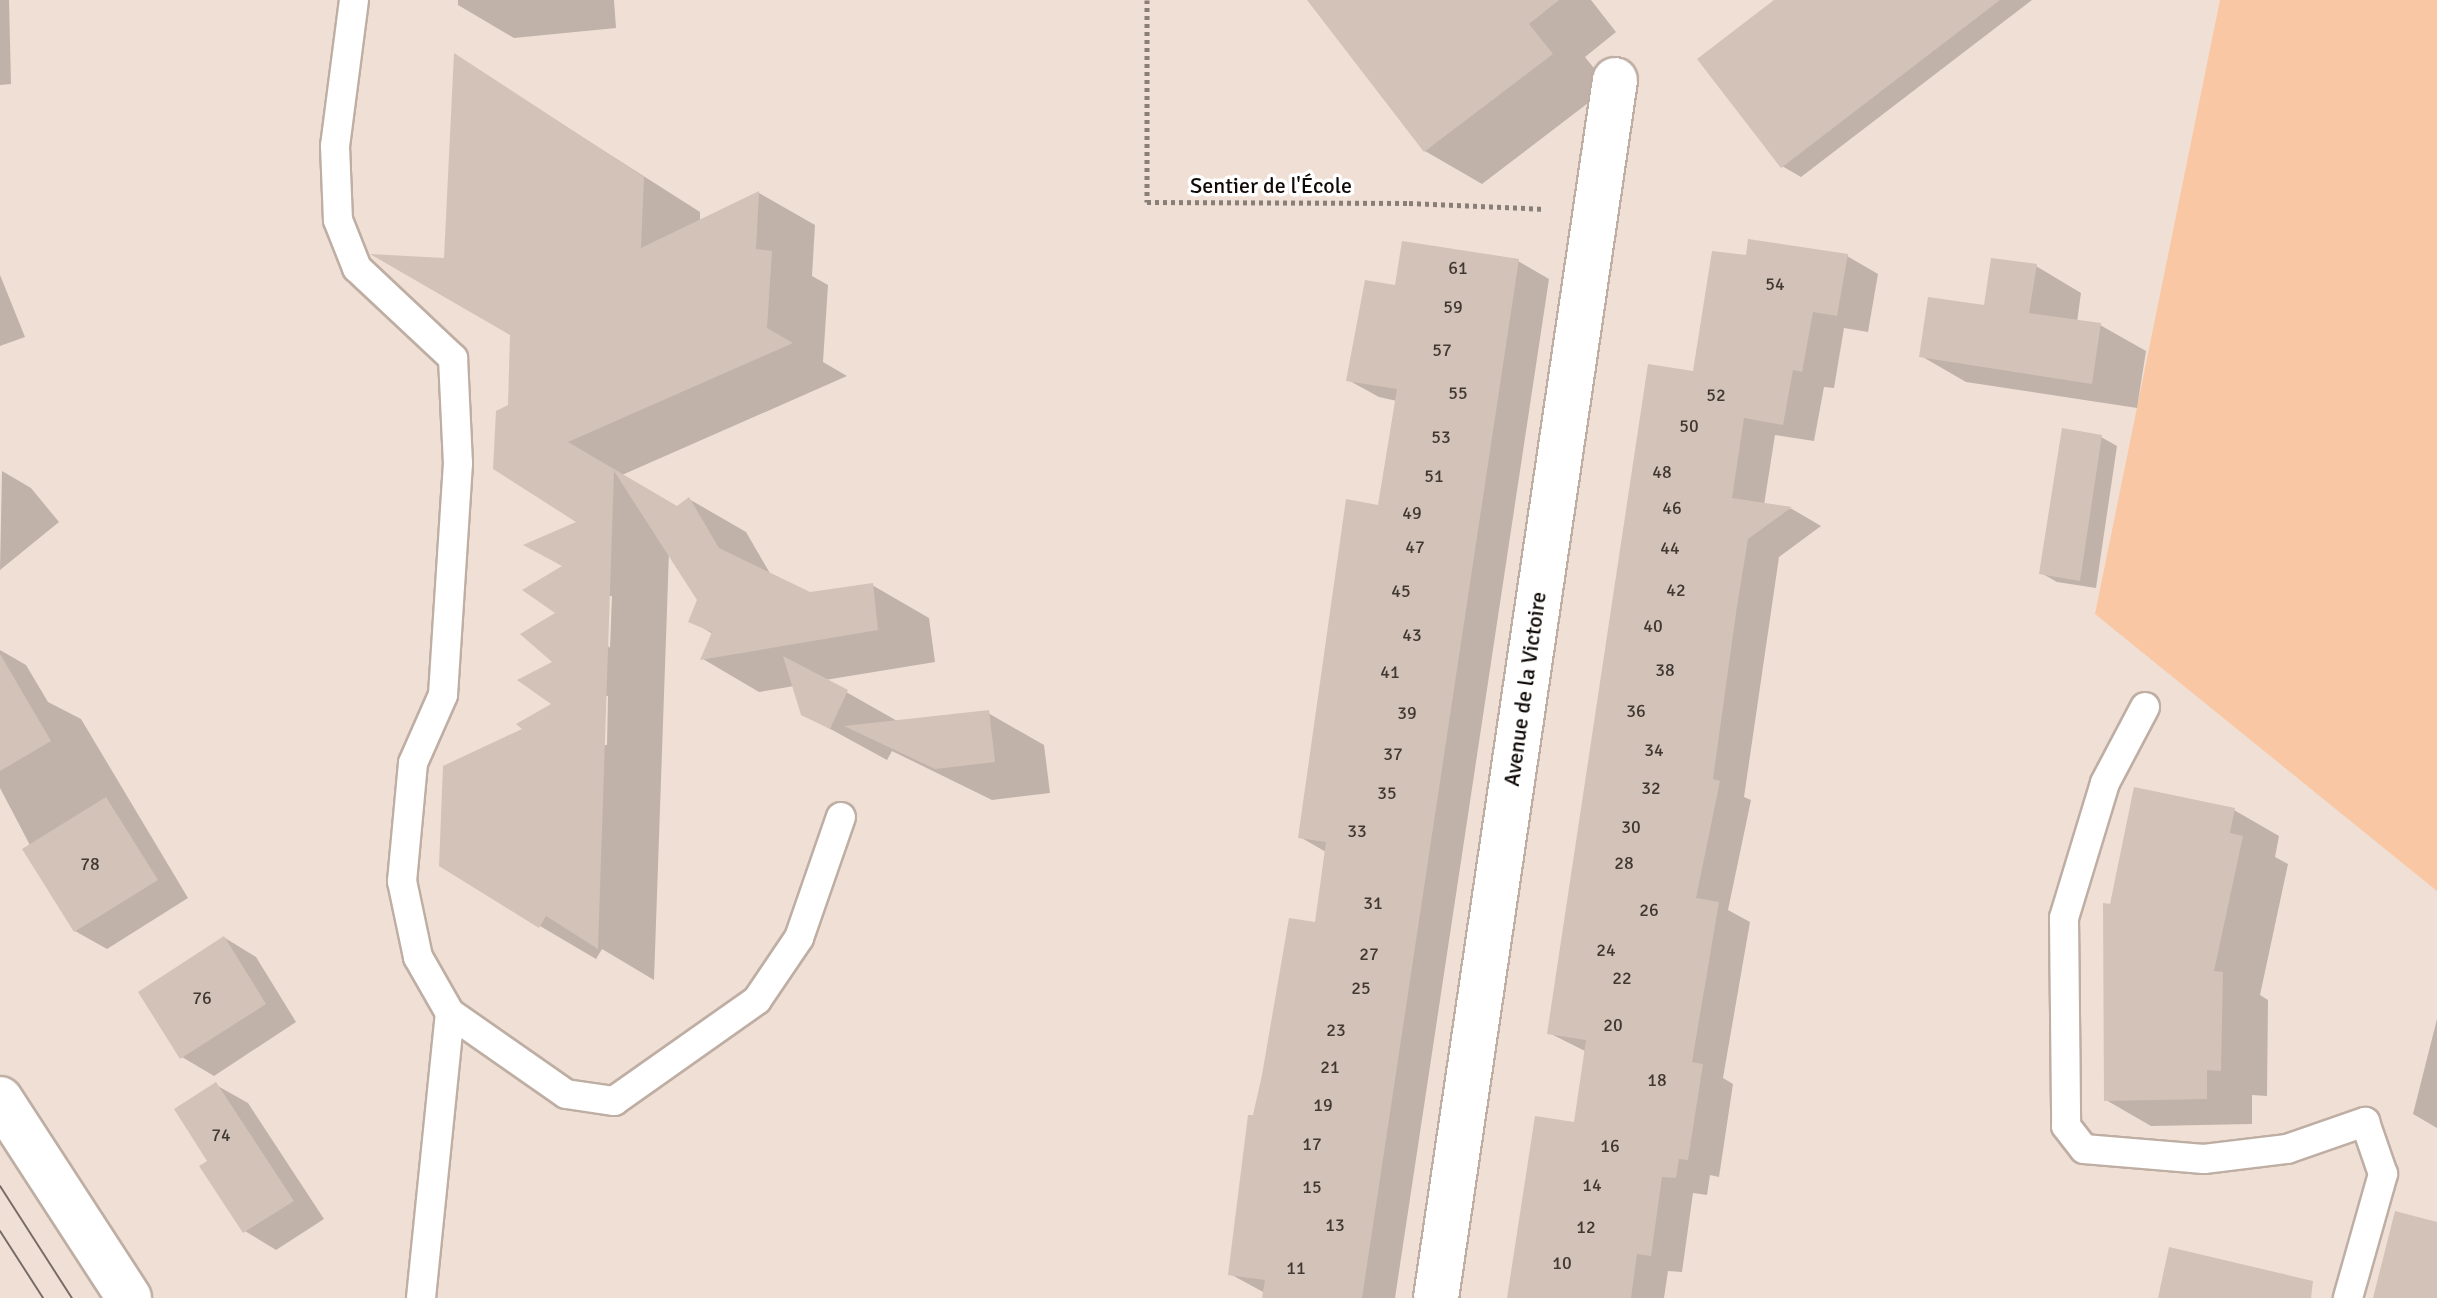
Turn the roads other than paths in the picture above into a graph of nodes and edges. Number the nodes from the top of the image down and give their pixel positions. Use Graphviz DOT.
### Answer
graph roads {
  1 [pos="354,0"];
  2 [pos="1615,80"];
  3 [pos="2145,707"];
  4 [pos="841,817"];
  5 [pos="450,1013"];
  6 [pos="0,1099"];
  7 [pos="129,1298"];
  8 [pos="421,1298"];
  9 [pos="1436,1298"];
  10 [pos="2348,1298"];
  1 -- 5 [label="lane"];
  2 -- 9 [label="street, Avenue de la Victoire"];
  3 -- 10 [label="lane"];
  4 -- 5 [label="lane"];
  5 -- 8 [label="lane"];
  6 -- 7 [label="street"];
}
